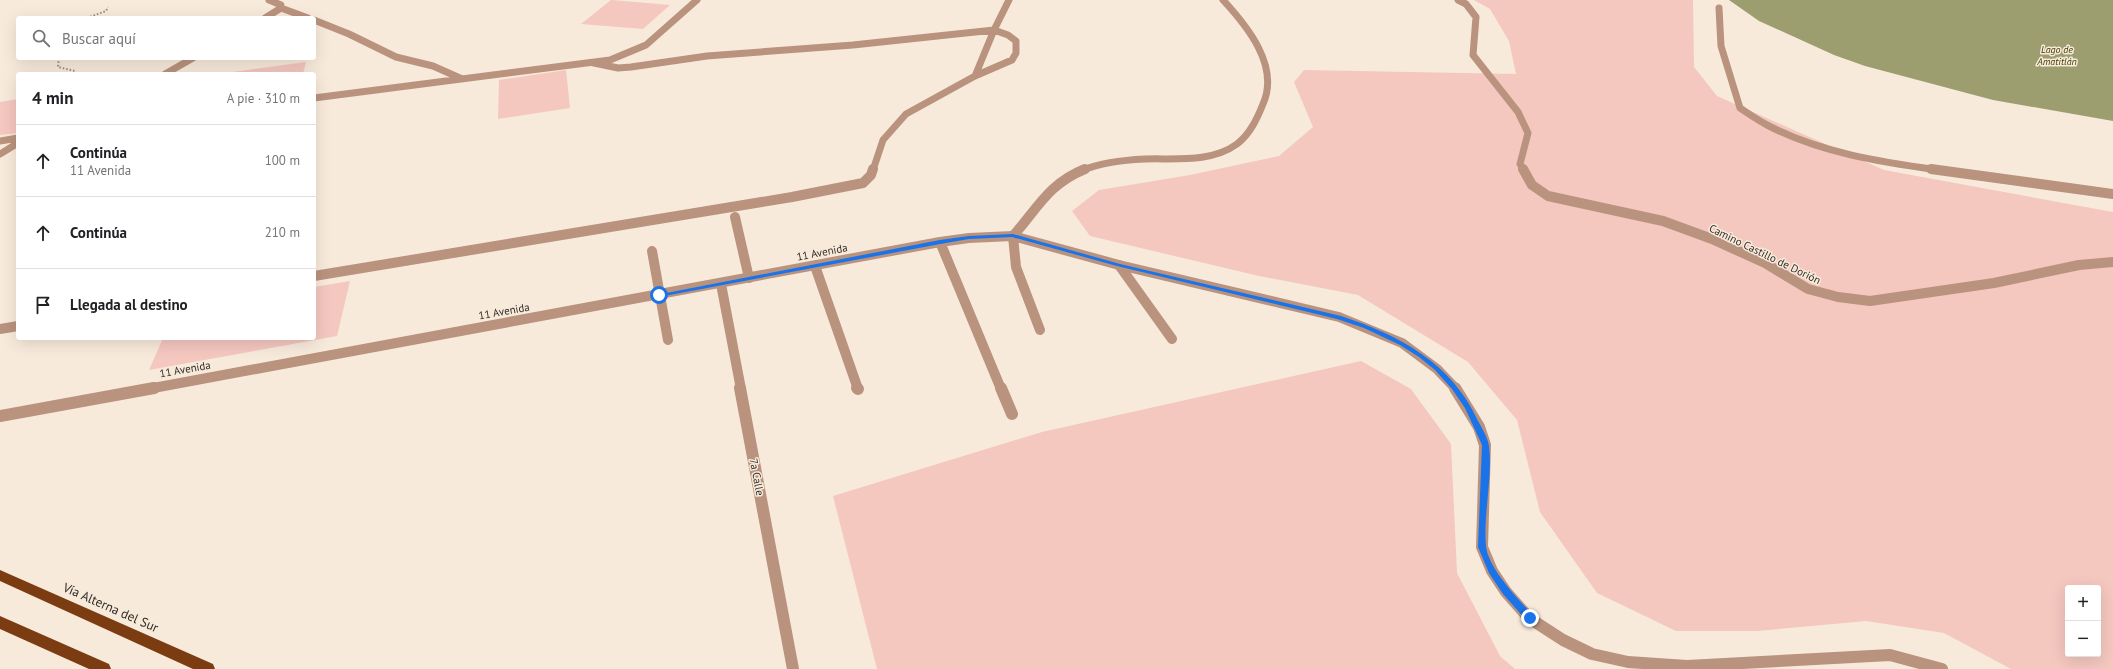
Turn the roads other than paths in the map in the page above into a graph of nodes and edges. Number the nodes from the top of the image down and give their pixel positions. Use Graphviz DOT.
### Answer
graph roads {
  1 [pos="269,0"];
  2 [pos="697,0"];
  3 [pos="1009,0"];
  4 [pos="1223,0"];
  5 [pos="1458,0"];
  6 [pos="281,8"];
  7 [pos="1719,8"];
  8 [pos="268,16"];
  9 [pos="303,16"];
  10 [pos="316,21"];
  11 [pos="994,30"];
  12 [pos="190,60"];
  13 [pos="594,63"];
  14 [pos="168,72"];
  15 [pos="975,76"];
  16 [pos="460,78"];
  17 [pos="316,98"];
  18 [pos="16,138"];
  19 [pos="0,141"];
  20 [pos="16,144"];
  21 [pos="0,154"];
  22 [pos="2113,194"];
  23 [pos="735,217"];
  24 [pos="1013,236"];
  25 [pos="940,242"];
  26 [pos="652,251"];
  27 [pos="2113,262"];
  28 [pos="1119,265"];
  29 [pos="815,266"];
  30 [pos="316,276"];
  31 [pos="750,278"];
  32 [pos="720,284"];
  33 [pos="659,295"];
  34 [pos="16,326"];
  35 [pos="0,329"];
  36 [pos="1040,330"];
  37 [pos="1172,339"];
  38 [pos="668,340"];
  39 [pos="858,389"];
  40 [pos="1012,414"];
  41 [pos="0,416"];
  42 [pos="0,575"];
  43 [pos="0,622"];
  44 [pos="104,669"];
  45 [pos="208,669"];
  46 [pos="793,669"];
  47 [pos="1942,669"];
  1 -- 6 [label="street"];
  2 -- 13 [label="street"];
  3 -- 11 [label="street"];
  4 -- 24 [label="street"];
  5 -- 27 [label="street, Camino Castillo de Dorión"];
  6 -- 8 [label="street"];
  6 -- 9 [label="street"];
  7 -- 22 [label="street"];
  10 -- 16 [label="street"];
  11 -- 13 [label="street"];
  11 -- 15 [label="street"];
  11 -- 15 [label="street"];
  12 -- 14 [label="street"];
  13 -- 16 [label="street"];
  15 -- 30 [label="street"];
  16 -- 17 [label="street"];
  18 -- 19 [label="street"];
  20 -- 21 [label="street"];
  23 -- 31 [label="street"];
  24 -- 25 [label="street, 11 Avenida"];
  24 -- 28 [label="street, 11 Avenida"];
  24 -- 36 [label="street"];
  25 -- 29 [label="street, 11 Avenida"];
  25 -- 40 [label="street"];
  26 -- 33 [label="street"];
  28 -- 37 [label="street"];
  28 -- 47 [label="street, 11 Avenida"];
  29 -- 31 [label="street, 11 Avenida"];
  29 -- 39 [label="street"];
  31 -- 32 [label="street, 11 Avenida"];
  32 -- 33 [label="street, 11 Avenida"];
  32 -- 46 [label="street, 7a Calle"];
  33 -- 38 [label="street"];
  33 -- 41 [label="street, 11 Avenida"];
  34 -- 35 [label="street"];
  42 -- 45 [label="highway, Vía Alterna del Sur"];
  43 -- 44 [label="highway"];
}
